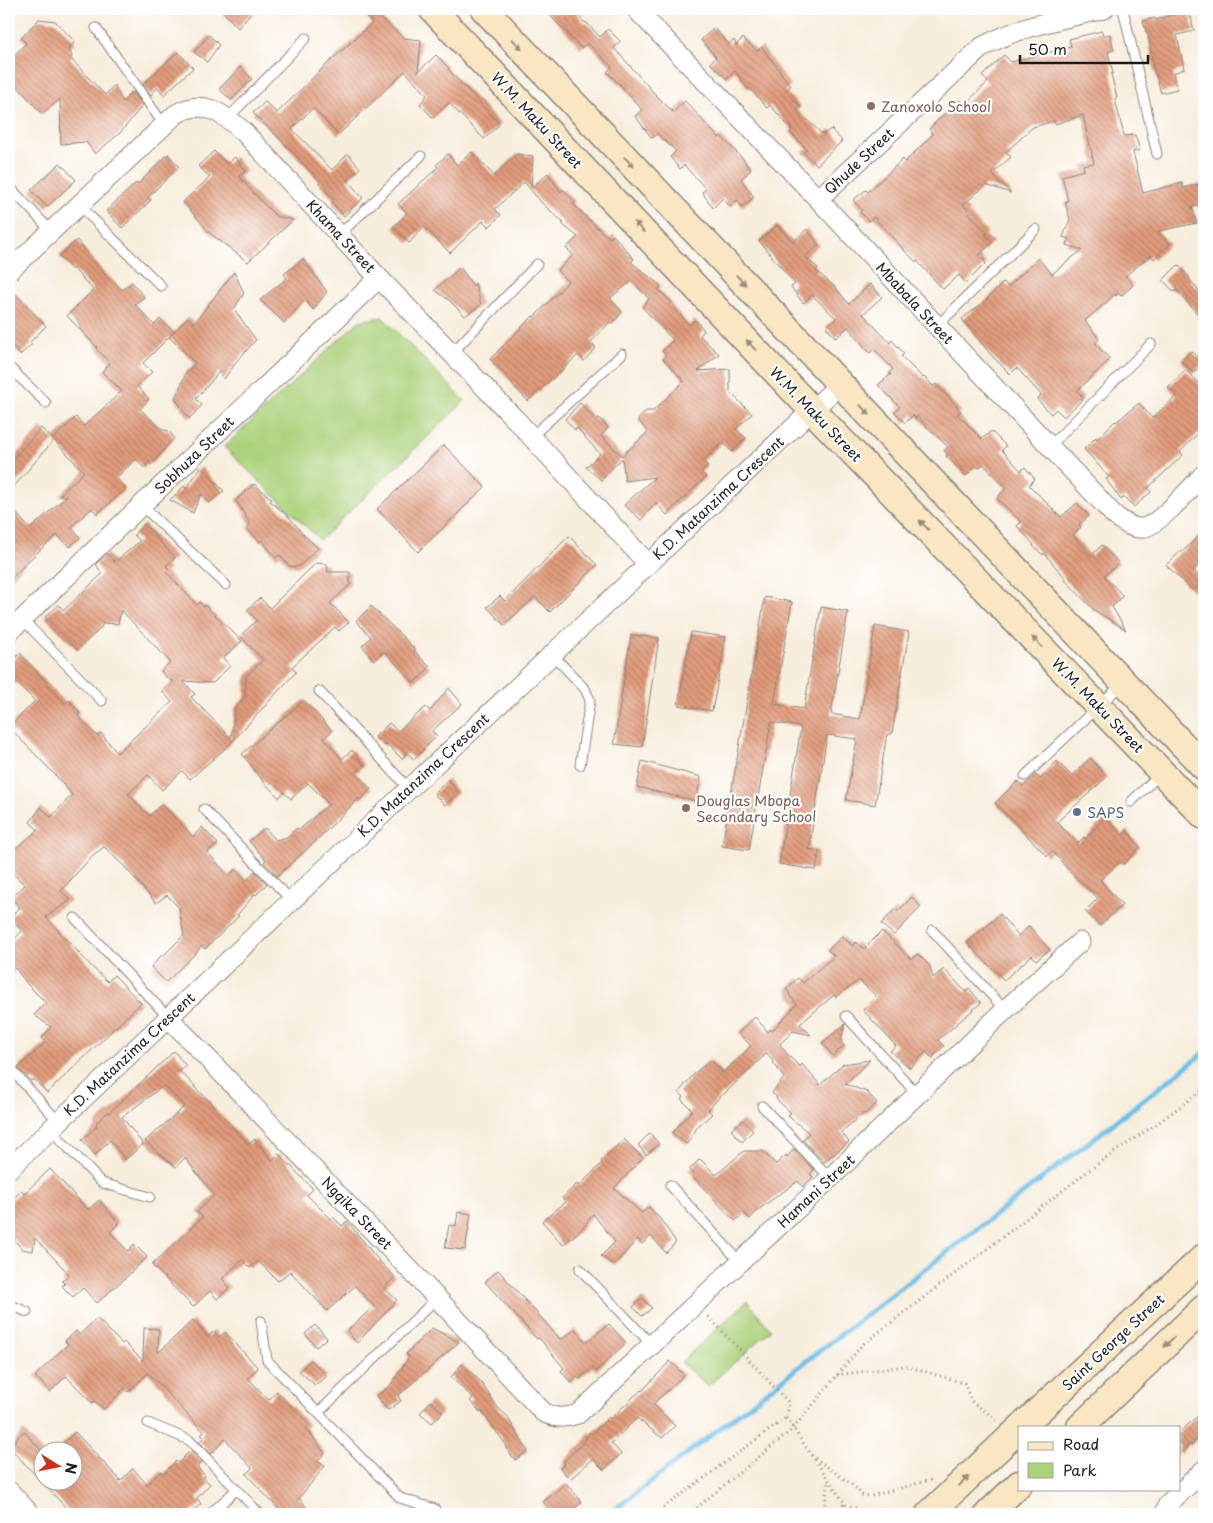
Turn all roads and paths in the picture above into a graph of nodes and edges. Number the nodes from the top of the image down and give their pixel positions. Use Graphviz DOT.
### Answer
graph roads {
  1 [pos="432,9"];
  2 [pos="484,9"];
  3 [pos="636,9"];
  4 [pos="1104,9"];
  5 [pos="1123,9"];
  6 [pos="96,28"];
  7 [pos="306,38"];
  8 [pos="228,118"];
  9 [pos="164,125"];
  10 [pos="1157,154"];
  11 [pos="420,156"];
  12 [pos="9,186"];
  13 [pos="818,199"];
  14 [pos="79,205"];
  15 [pos="1036,229"];
  16 [pos="51,231"];
  17 [pos="339,234"];
  18 [pos="538,264"];
  19 [pos="9,271"];
  20 [pos="380,278"];
  21 [pos="161,286"];
  22 [pos="937,326"];
  23 [pos="1151,344"];
  24 [pos="452,353"];
  25 [pos="622,354"];
  26 [pos="9,367"];
  27 [pos="840,384"];
  28 [pos="46,403"];
  29 [pos="812,410"];
  30 [pos="531,437"];
  31 [pos="1050,446"];
  32 [pos="1204,474"];
  33 [pos="141,505"];
  34 [pos="648,564"];
  35 [pos="226,585"];
  36 [pos="15,625"];
  37 [pos="552,654"];
  38 [pos="1124,682"];
  39 [pos="319,691"];
  40 [pos="102,701"];
  41 [pos="1099,706"];
  42 [pos="580,765"];
  43 [pos="1204,767"];
  44 [pos="1162,772"];
  45 [pos="1025,776"];
  46 [pos="409,789"];
  47 [pos="1131,802"];
  48 [pos="204,809"];
  49 [pos="1204,816"];
  50 [pos="291,900"];
  51 [pos="75,918"];
  52 [pos="932,930"];
  53 [pos="1080,942"];
  54 [pos="1005,1010"];
  55 [pos="846,1016"];
  56 [pos="168,1017"];
  57 [pos="9,1067"];
  58 [pos="1204,1089"];
  59 [pos="918,1094"];
  60 [pos="762,1106"];
  61 [pos="54,1125"];
  62 [pos="9,1169"];
  63 [pos="830,1178"];
  64 [pos="670,1185"];
  65 [pos="150,1197"];
  66 [pos="1204,1257"];
  67 [pos="740,1262"];
  68 [pos="580,1269"];
  69 [pos="437,1298"];
  70 [pos="9,1304"];
  71 [pos="697,1304"];
  72 [pos="1204,1308"];
  73 [pos="27,1312"];
  74 [pos="261,1321"];
  75 [pos="652,1345"];
  76 [pos="837,1376"];
  77 [pos="543,1412"];
  78 [pos="318,1413"];
  79 [pos="786,1418"];
  80 [pos="148,1422"];
  81 [pos="1081,1426"];
  82 [pos="1015,1427"];
  83 [pos="793,1429"];
  84 [pos="811,1455"];
  85 [pos="1204,1470"];
  86 [pos="942,1477"];
  87 [pos="828,1481"];
  88 [pos="1018,1485"];
  89 [pos="236,1490"];
  90 [pos="9,1491"];
  91 [pos="842,1500"];
  92 [pos="435,1509"];
  93 [pos="30,1514"];
  94 [pos="210,1514"];
  95 [pos="260,1514"];
  96 [pos="655,1514"];
  97 [pos="689,1514"];
  98 [pos="824,1514"];
  99 [pos="845,1514"];
  100 [pos="862,1514"];
  101 [pos="928,1514"];
  102 [pos="988,1514"];
  103 [pos="1165,1514"];
  29 -- 1 [label="street, W.M. Maku Street, one-way"];
  2 -- 27 [label="street, one-way"];
  3 -- 13 [label="street, Mbabala Street"];
  4 -- 13 [label="street, Qhude Street"];
  5 -- 10 [label="lane"];
  6 -- 9 [label="lane"];
  7 -- 8 [label="lane"];
  8 -- 9 [label="street, Khama Street"];
  8 -- 17 [label="street, Khama Street"];
  9 -- 14 [label="street, Khama Street"];
  11 -- 17 [label="lane"];
  12 -- 16 [label="lane"];
  13 -- 22 [label="street, Mbabala Street"];
  14 -- 16 [label="street, Khama Street"];
  14 -- 21 [label="lane"];
  15 -- 22 [label="lane"];
  16 -- 19 [label="street, Khama Street"];
  17 -- 20 [label="street, Khama Street"];
  18 -- 24 [label="lane"];
  20 -- 24 [label="street, Khama Street"];
  20 -- 33 [label="street, Sobhuza Street"];
  22 -- 31 [label="street, Mbabala Street"];
  23 -- 31 [label="lane"];
  24 -- 30 [label="street, Khama Street"];
  25 -- 30 [label="lane"];
  26 -- 28 [label="lane"];
  27 -- 29 [label="street, K.D. Matanzima Crescent"];
  27 -- 38 [label="street, one-way"];
  29 -- 34 [label="street, K.D. Matanzima Crescent"];
  41 -- 29 [label="street, W.M. Maku Street, one-way"];
  30 -- 34 [label="street, Khama Street"];
  31 -- 32 [label="street, Mbabala Street"];
  33 -- 35 [label="lane"];
  33 -- 36 [label="street, Sobhuza Street"];
  34 -- 37 [label="street, K.D. Matanzima Crescent"];
  36 -- 40 [label="lane"];
  37 -- 42 [label="lane"];
  37 -- 46 [label="street, K.D. Matanzima Crescent"];
  38 -- 41 [label="lane"];
  38 -- 43 [label="street"];
  39 -- 46 [label="lane"];
  41 -- 44 [label="street, W.M. Maku Street"];
  41 -- 45 [label="lane"];
  44 -- 47 [label="lane"];
  44 -- 49 [label="street, W.M. Maku Street"];
  46 -- 50 [label="street, K.D. Matanzima Crescent"];
  48 -- 50 [label="lane"];
  50 -- 56 [label="street, K.D. Matanzima Crescent"];
  51 -- 56 [label="lane"];
  52 -- 54 [label="lane"];
  53 -- 54 [label="street, Hamani Street"];
  54 -- 59 [label="street, Hamani Street"];
  55 -- 59 [label="lane"];
  56 -- 61 [label="street, K.D. Matanzima Crescent"];
  56 -- 69 [label="street, Ngqika Street"];
  57 -- 61 [label="lane"];
  58 -- 76 [label="path"];
  59 -- 63 [label="street, Hamani Street"];
  60 -- 63 [label="lane"];
  61 -- 62 [label="street, K.D. Matanzima Crescent"];
  61 -- 65 [label="lane"];
  63 -- 67 [label="street, Hamani Street"];
  64 -- 67 [label="lane"];
  66 -- 82 [label="street, Saint George Street"];
  67 -- 71 [label="street, Hamani Street"];
  68 -- 75 [label="lane"];
  69 -- 77 [label="street, Ngqika Street"];
  69 -- 78 [label="lane"];
  70 -- 73 [label="lane"];
  71 -- 75 [label="street, Hamani Street"];
  71 -- 79 [label="path"];
  72 -- 81 [label="street, one-way"];
  74 -- 78 [label="lane"];
  75 -- 77 [label="street, Hamani Street"];
  76 -- 82 [label="path"];
  76 -- 83 [label="path"];
  78 -- 92 [label="lane"];
  79 -- 83 [label="path"];
  79 -- 96 [label="path"];
  80 -- 89 [label="lane"];
  101 -- 82 [label="street, Saint George Street, one-way"];
  83 -- 84 [label="path"];
  83 -- 97 [label="path"];
  84 -- 86 [label="path"];
  84 -- 87 [label="path"];
  85 -- 103 [label="street"];
  87 -- 91 [label="path"];
  87 -- 98 [label="path"];
  88 -- 102 [label="street"];
  89 -- 94 [label="lane"];
  89 -- 95 [label="lane"];
  90 -- 93 [label="street"];
  91 -- 99 [label="path"];
  91 -- 100 [label="path"];
}
